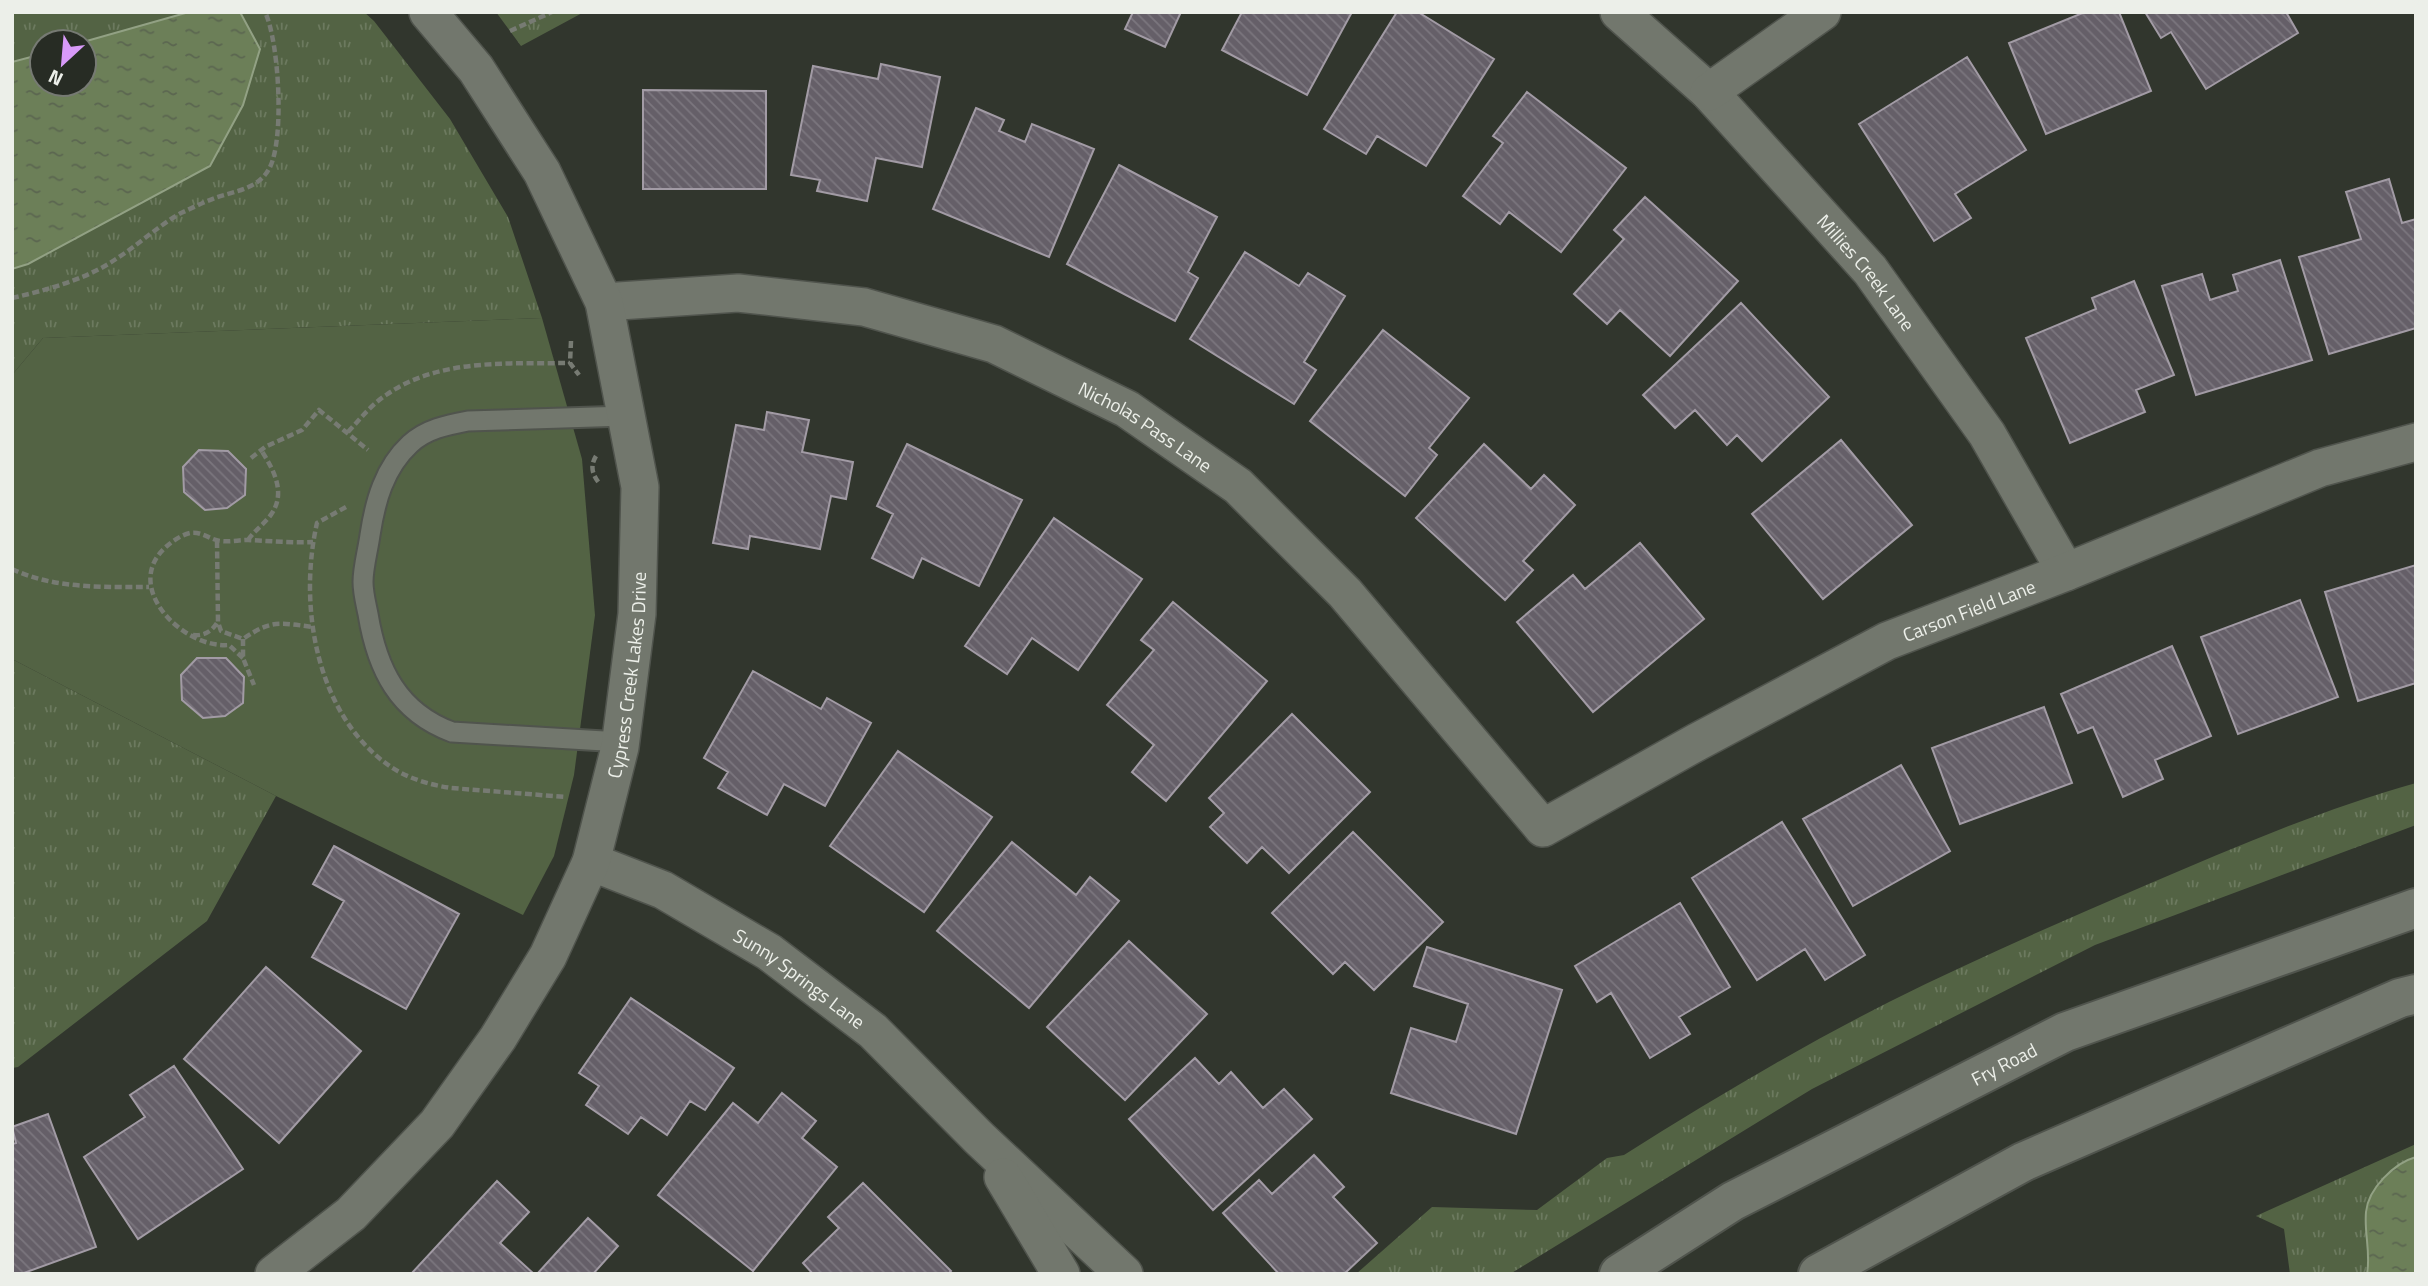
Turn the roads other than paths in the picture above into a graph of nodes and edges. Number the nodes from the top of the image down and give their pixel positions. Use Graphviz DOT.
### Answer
graph roads {
  1 [pos="428,12"];
  2 [pos="1619,12"];
  3 [pos="1822,12"];
  4 [pos="1709,92"];
  5 [pos="604,302"];
  6 [pos="626,416"];
  7 [pos="2416,442"];
  8 [pos="2066,572"];
  9 [pos="621,742"];
  10 [pos="1543,828"];
  11 [pos="591,862"];
  12 [pos="2416,908"];
  13 [pos="2416,994"];
  14 [pos="979,1138"];
  15 [pos="274,1274"];
  16 [pos="1061,1274"];
  17 [pos="1124,1274"];
  18 [pos="1619,1274"];
  19 [pos="1818,1274"];
  1 -- 5 [label="street, Cypress Creek Lakes Drive"];
  2 -- 4 [label="street, Millies Creek Lane"];
  3 -- 4 [label="street"];
  4 -- 8 [label="street, Millies Creek Lane"];
  5 -- 6 [label="street, Cypress Creek Lakes Drive"];
  5 -- 10 [label="street, Nicholas Pass Lane"];
  6 -- 9 [label="street, Cypress Creek Lakes Drive"];
  6 -- 9 [label="lane"];
  7 -- 8 [label="street, Carson Field Lane"];
  8 -- 10 [label="street, Carson Field Lane"];
  9 -- 11 [label="street, Cypress Creek Lakes Drive"];
  11 -- 14 [label="street, Sunny Springs Lane"];
  11 -- 15 [label="street, Cypress Creek Lakes Drive"];
  12 -- 18 [label="main road, Fry Road"];
  13 -- 19 [label="main road"];
  14 -- 16 [label="street, Sunny Springs Lane"];
  14 -- 17 [label="street, Sunny Springs Lane"];
}
